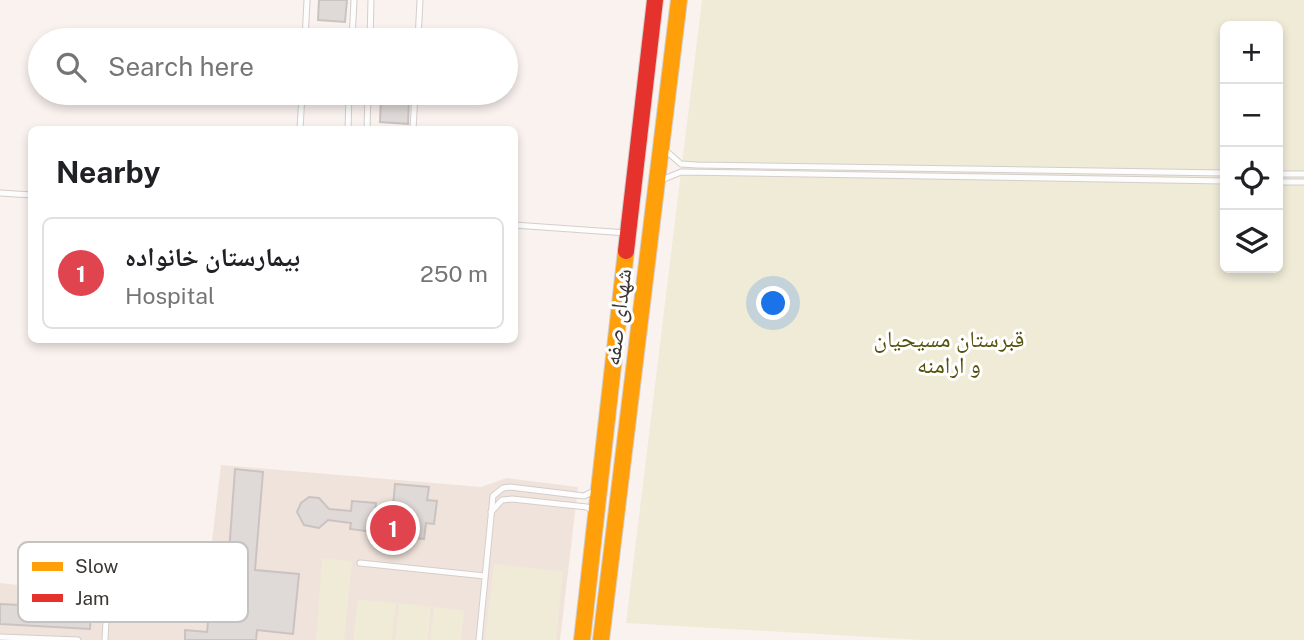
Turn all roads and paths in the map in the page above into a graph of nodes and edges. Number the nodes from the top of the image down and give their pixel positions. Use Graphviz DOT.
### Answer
graph roads {
  1 [pos="307,0"];
  2 [pos="354,0"];
  3 [pos="371,0"];
  4 [pos="420,0"];
  5 [pos="655,0"];
  6 [pos="679,0"];
  7 [pos="305,28"];
  8 [pos="353,28"];
  9 [pos="370,28"];
  10 [pos="419,28"];
  11 [pos="301,105"];
  12 [pos="349,105"];
  13 [pos="368,105"];
  14 [pos="414,105"];
  15 [pos="300,126"];
  16 [pos="348,126"];
  17 [pos="367,126"];
  18 [pos="413,126"];
  19 [pos="662,147"];
  20 [pos="1220,173"];
  21 [pos="1283,174"];
  22 [pos="1304,174"];
  23 [pos="1220,181"];
  24 [pos="1283,182"];
  25 [pos="1304,182"];
  26 [pos="657,183"];
  27 [pos="0,193"];
  28 [pos="28,195"];
  29 [pos="518,225"];
  30 [pos="629,233"];
  31 [pos="600,485"];
  32 [pos="491,512"];
  33 [pos="596,517"];
  34 [pos="360,563"];
  35 [pos="485,576"];
  36 [pos="106,622"];
  37 [pos="0,636"];
  38 [pos="602,639"];
  39 [pos="78,640"];
  40 [pos="106,640"];
  41 [pos="479,640"];
  42 [pos="582,640"];
  1 -- 7 [label="lane"];
  2 -- 8 [label="lane"];
  3 -- 9 [label="lane"];
  4 -- 10 [label="lane"];
  5 -- 30 [label="main road, شهدای صفه"];
  6 -- 19 [label="main road, شهدای صفه"];
  11 -- 15 [label="lane"];
  12 -- 16 [label="lane"];
  13 -- 17 [label="lane"];
  14 -- 18 [label="lane"];
  19 -- 20 [label="lane"];
  19 -- 26 [label="main road, شهدای صفه"];
  21 -- 22 [label="lane"];
  23 -- 26 [label="lane"];
  24 -- 25 [label="lane"];
  26 -- 38 [label="main road, شهدای صفه"];
  27 -- 28 [label="lane"];
  29 -- 30 [label="lane"];
  30 -- 31 [label="main road, شهدای صفه"];
  31 -- 32 [label="lane"];
  31 -- 33 [label="main road, شهدای صفه"];
  32 -- 33 [label="lane"];
  32 -- 35 [label="lane"];
  33 -- 42 [label="main road, شهدای صفه"];
  34 -- 35 [label="lane"];
  35 -- 41 [label="lane"];
  36 -- 40 [label="lane"];
  37 -- 39 [label="lane"];
}
